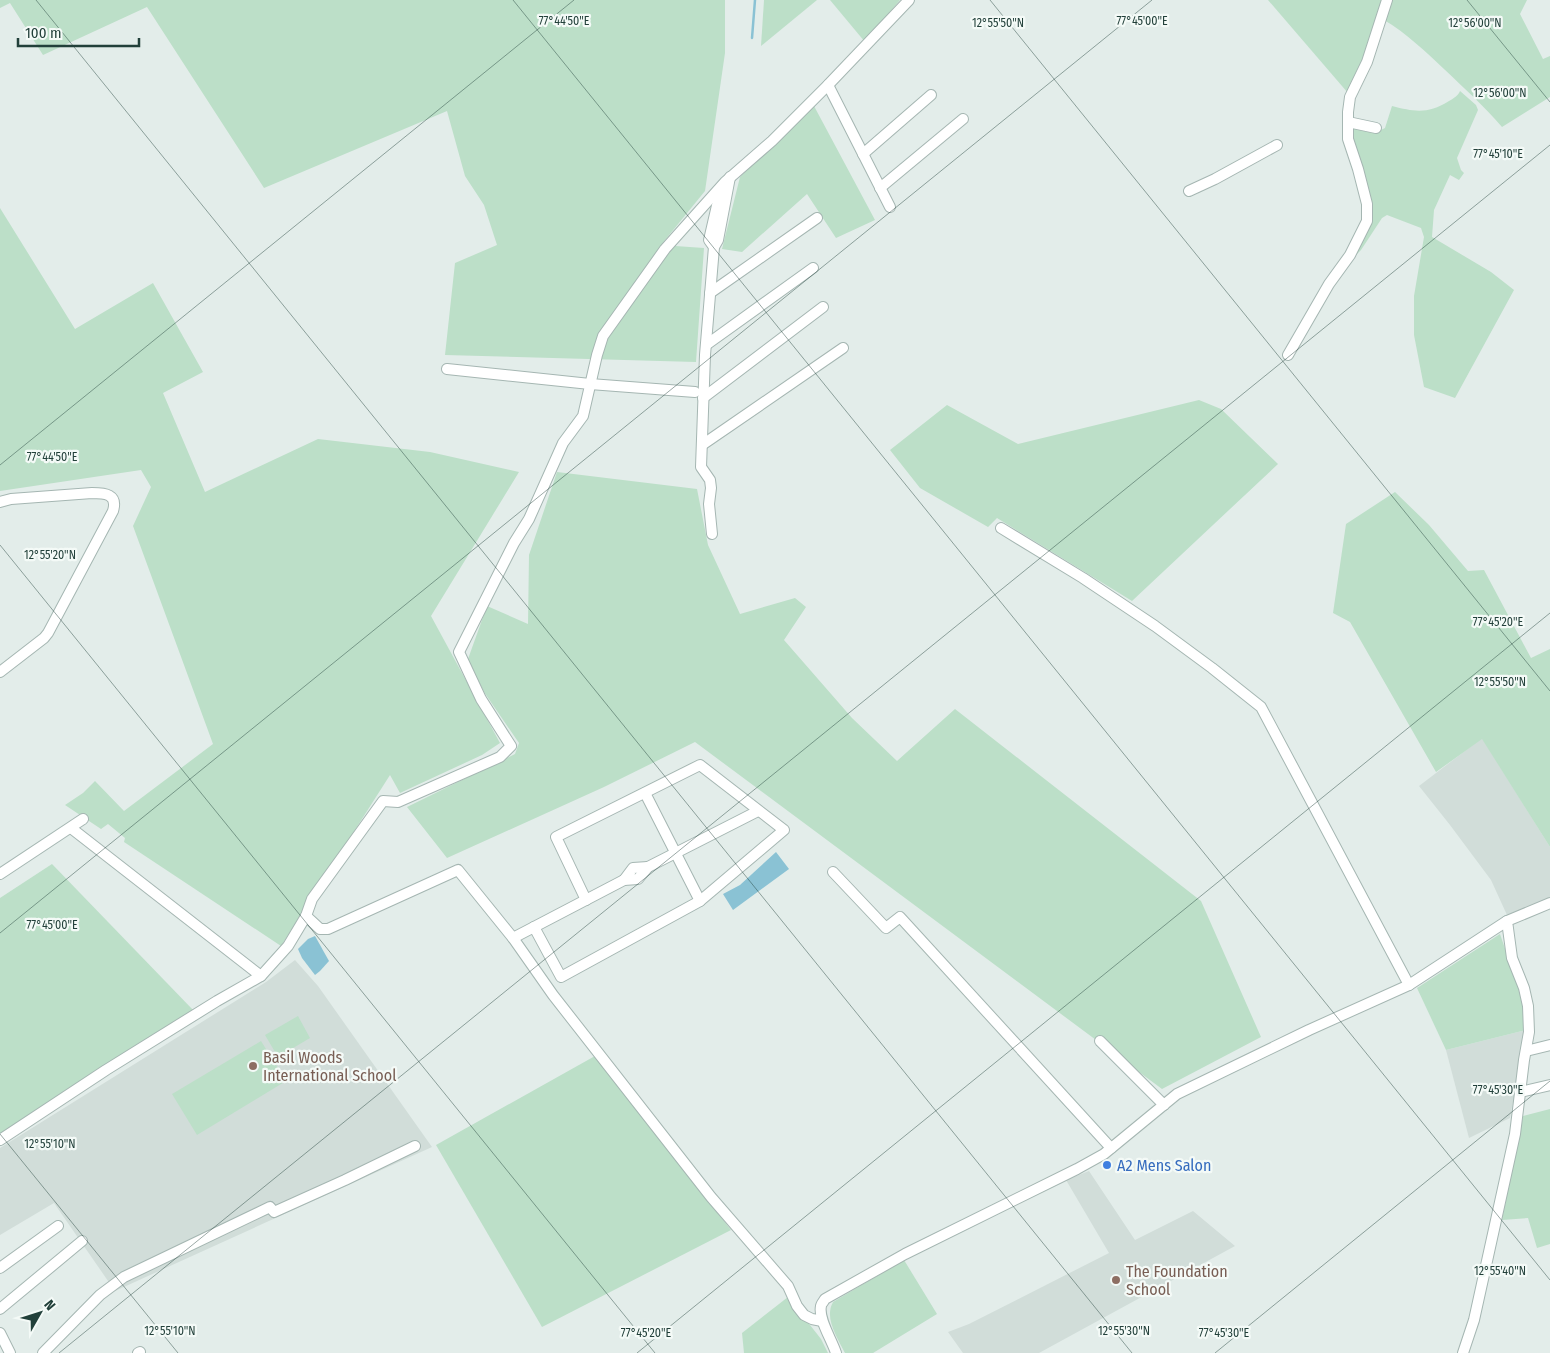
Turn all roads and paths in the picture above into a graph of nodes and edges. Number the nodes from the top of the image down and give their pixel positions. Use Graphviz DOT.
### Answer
graph roads {
  1 [pos="909,0"];
  2 [pos="1387,0"];
  3 [pos="828,85"];
  4 [pos="931,96"];
  5 [pos="963,119"];
  6 [pos="1348,122"];
  7 [pos="1376,128"];
  8 [pos="1277,144"];
  9 [pos="863,154"];
  10 [pos="730,176"];
  11 [pos="722,185"];
  12 [pos="880,188"];
  13 [pos="1189,191"];
  14 [pos="890,207"];
  15 [pos="817,218"];
  16 [pos="714,247"];
  17 [pos="813,268"];
  18 [pos="710,293"];
  19 [pos="823,307"];
  20 [pos="706,345"];
  21 [pos="843,348"];
  22 [pos="1288,354"];
  23 [pos="447,369"];
  24 [pos="590,384"];
  25 [pos="699,395"];
  26 [pos="702,445"];
  27 [pos="0,502"];
  28 [pos="1001,528"];
  29 [pos="712,534"];
  30 [pos="0,672"];
  31 [pos="645,792"];
  32 [pos="758,810"];
  33 [pos="83,819"];
  34 [pos="71,828"];
  35 [pos="675,853"];
  36 [pos="833,872"];
  37 [pos="0,874"];
  38 [pos="586,900"];
  39 [pos="700,902"];
  40 [pos="1550,903"];
  41 [pos="306,916"];
  42 [pos="1507,921"];
  43 [pos="534,927"];
  44 [pos="513,938"];
  45 [pos="261,976"];
  46 [pos="1409,985"];
  47 [pos="1100,1041"];
  48 [pos="1550,1045"];
  49 [pos="1526,1051"];
  50 [pos="1550,1085"];
  51 [pos="1520,1092"];
  52 [pos="1164,1105"];
  53 [pos="0,1140"];
  54 [pos="415,1146"];
  55 [pos="1111,1148"];
  56 [pos="58,1226"];
  57 [pos="82,1241"];
  58 [pos="0,1268"];
  59 [pos="0,1309"];
  60 [pos="822,1322"];
  61 [pos="0,1335"];
  62 [pos="10,1353"];
  63 [pos="43,1353"];
  64 [pos="836,1353"];
  65 [pos="1463,1353"];
  1 -- 3 [label="street"];
  2 -- 6 [label="street"];
  3 -- 9 [label="street"];
  3 -- 10 [label="street"];
  4 -- 9 [label="street"];
  5 -- 12 [label="street"];
  6 -- 7 [label="street"];
  6 -- 22 [label="street"];
  8 -- 13 [label="street"];
  9 -- 12 [label="street"];
  10 -- 11 [label="street"];
  10 -- 16 [label="street"];
  11 -- 16 [label="street"];
  11 -- 24 [label="street"];
  12 -- 14 [label="street"];
  15 -- 18 [label="street"];
  16 -- 18 [label="street"];
  17 -- 20 [label="street"];
  18 -- 20 [label="street"];
  19 -- 25 [label="street"];
  20 -- 25 [label="street"];
  21 -- 26 [label="street"];
  23 -- 24 [label="street"];
  24 -- 25 [label="street"];
  24 -- 41 [label="street"];
  25 -- 26 [label="street"];
  26 -- 29 [label="street"];
  27 -- 30 [label="street"];
  28 -- 46 [label="street"];
  31 -- 32 [label="street"];
  31 -- 35 [label="street"];
  31 -- 38 [label="street"];
  32 -- 35 [label="street"];
  32 -- 39 [label="street"];
  33 -- 34 [label="street"];
  34 -- 37 [label="street"];
  34 -- 45 [label="street"];
  35 -- 38 [label="street"];
  35 -- 39 [label="street"];
  36 -- 55 [label="street"];
  38 -- 43 [label="street"];
  39 -- 43 [label="street"];
  40 -- 42 [label="street"];
  41 -- 44 [label="street"];
  41 -- 45 [label="street"];
  42 -- 46 [label="street"];
  42 -- 49 [label="street"];
  43 -- 44 [label="street"];
  44 -- 60 [label="street"];
  45 -- 53 [label="street"];
  46 -- 52 [label="street"];
  47 -- 52 [label="street"];
  48 -- 49 [label="street"];
  49 -- 51 [label="street"];
  50 -- 51 [label="street"];
  51 -- 65 [label="street"];
  52 -- 55 [label="street"];
  54 -- 63 [label="street"];
  55 -- 60 [label="street"];
  56 -- 58 [label="street"];
  57 -- 59 [label="street"];
  60 -- 64 [label="street"];
  61 -- 62 [label="street"];
}
